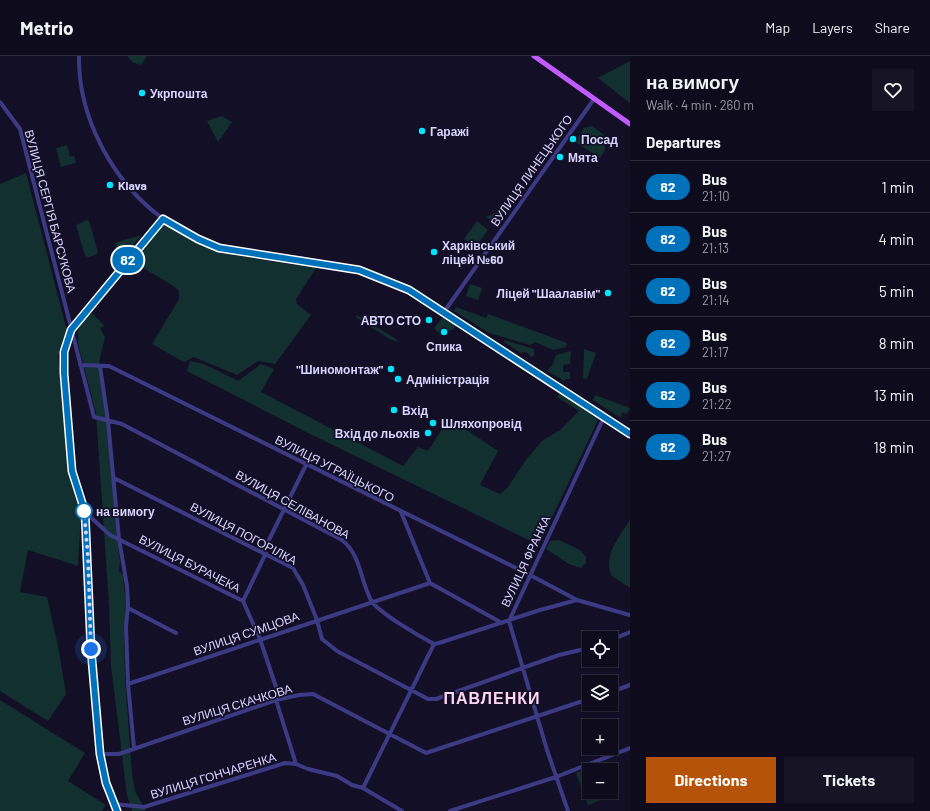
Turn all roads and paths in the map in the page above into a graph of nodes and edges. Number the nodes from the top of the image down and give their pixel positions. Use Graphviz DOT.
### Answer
graph roads {
  1 [pos="79,56"];
  2 [pos="534,56"];
  3 [pos="594,99"];
  4 [pos="0,102"];
  5 [pos="630,124"];
  6 [pos="163,219"];
  7 [pos="444,312"];
  8 [pos="71,330"];
  9 [pos="80,366"];
  10 [pos="100,366"];
  11 [pos="94,417"];
  12 [pos="604,417"];
  13 [pos="108,421"];
  14 [pos="630,434"];
  15 [pos="306,465"];
  16 [pos="114,478"];
  17 [pos="284,508"];
  18 [pos="85,512"];
  19 [pos="401,512"];
  20 [pos="119,539"];
  21 [pos="265,553"];
  22 [pos="530,575"];
  23 [pos="430,583"];
  24 [pos="577,600"];
  25 [pos="243,601"];
  26 [pos="371,601"];
  27 [pos="128,608"];
  28 [pos="630,615"];
  29 [pos="317,620"];
  30 [pos="509,621"];
  31 [pos="502,623"];
  32 [pos="630,632"];
  33 [pos="176,633"];
  34 [pos="618,637"];
  35 [pos="260,639"];
  36 [pos="434,644"];
  37 [pos="582,650"];
  38 [pos="524,669"];
  39 [pos="128,684"];
  40 [pos="630,685"];
  41 [pos="618,689"];
  42 [pos="411,691"];
  43 [pos="278,700"];
  44 [pos="582,701"];
  45 [pos="537,717"];
  46 [pos="389,734"];
  47 [pos="134,748"];
  48 [pos="630,748"];
  49 [pos="100,754"];
  50 [pos="296,764"];
  51 [pos="556,777"];
  52 [pos="363,788"];
  53 [pos="114,804"];
  54 [pos="117,811"];
  55 [pos="402,811"];
  56 [pos="450,811"];
  57 [pos="568,811"];
  1 -- 6 [label="street"];
  2 -- 3 [label="main road"];
  3 -- 5 [label="main road"];
  3 -- 7 [label="street, ВУЛИЦЯ ЛИНЕЦЬКОГО"];
  4 -- 8 [label="street, ВУЛИЦЯ СЕРГІЯ БАРСУКОВА"];
  6 -- 7 [label="street"];
  6 -- 8 [label="street"];
  7 -- 12 [label="street"];
  8 -- 9 [label="street, ВУЛИЦЯ СЕРГІЯ БАРСУКОВА"];
  8 -- 18 [label="street"];
  9 -- 10 [label="street, ВУЛИЦЯ УГРАЇЦЬКОГО"];
  9 -- 11 [label="street, ВУЛИЦЯ СЕРГІЯ БАРСУКОВА"];
  10 -- 13 [label="street"];
  10 -- 15 [label="street, ВУЛИЦЯ УГРАЇЦЬКОГО"];
  11 -- 13 [label="street, ВУЛИЦЯ СЕЛІВАНОВА"];
  12 -- 14 [label="street"];
  12 -- 22 [label="street, ВУЛИЦЯ ФРАНКА"];
  13 -- 16 [label="street"];
  13 -- 17 [label="street, ВУЛИЦЯ СЕЛІВАНОВА"];
  15 -- 17 [label="street"];
  15 -- 19 [label="street, ВУЛИЦЯ УГРАЇЦЬКОГО"];
  16 -- 20 [label="street"];
  16 -- 21 [label="street, ВУЛИЦЯ ПОГОРІЛКА"];
  17 -- 21 [label="street"];
  17 -- 26 [label="street, ВУЛИЦЯ СЕЛІВАНОВА"];
  18 -- 20 [label="street, ВУЛИЦЯ БУРАЧЕКА"];
  18 -- 49 [label="street"];
  19 -- 22 [label="street, ВУЛИЦЯ УГРАЇЦЬКОГО"];
  19 -- 23 [label="street"];
  20 -- 25 [label="street, ВУЛИЦЯ БУРАЧЕКА"];
  20 -- 27 [label="street"];
  21 -- 25 [label="street"];
  21 -- 29 [label="street, ВУЛИЦЯ ПОГОРІЛКА"];
  22 -- 24 [label="street, ВУЛИЦЯ УГРАЇЦЬКОГО"];
  22 -- 30 [label="street, ВУЛИЦЯ ФРАНКА"];
  23 -- 26 [label="street, ВУЛИЦЯ СУМЦОВА"];
  23 -- 31 [label="street"];
  24 -- 28 [label="street"];
  24 -- 30 [label="street"];
  25 -- 35 [label="street, ВУЛИЦЯ БУРАЧЕКА"];
  26 -- 29 [label="street, ВУЛИЦЯ СУМЦОВА"];
  26 -- 36 [label="street, ВУЛИЦЯ СЕЛІВАНОВА"];
  27 -- 33 [label="street"];
  27 -- 39 [label="street"];
  29 -- 35 [label="street, ВУЛИЦЯ СУМЦОВА"];
  29 -- 42 [label="street, ВУЛИЦЯ ПОГОРІЛКА"];
  30 -- 31 [label="street"];
  30 -- 38 [label="street, ВУЛИЦЯ ФРАНКА"];
  31 -- 36 [label="street"];
  32 -- 34 [label="street"];
  35 -- 39 [label="street, ВУЛИЦЯ СУМЦОВА"];
  35 -- 43 [label="street, ВУЛИЦЯ БУРАЧЕКА"];
  36 -- 42 [label="street"];
  37 -- 38 [label="street, ВУЛИЦЯ ПОГОРІЛКА"];
  38 -- 42 [label="street, ВУЛИЦЯ ПОГОРІЛКА"];
  38 -- 45 [label="street, ВУЛИЦЯ ФРАНКА"];
  39 -- 47 [label="street"];
  40 -- 41 [label="street"];
  42 -- 46 [label="street"];
  43 -- 46 [label="street, ВУЛИЦЯ СКАЧКОВА"];
  43 -- 47 [label="street, ВУЛИЦЯ СКАЧКОВА"];
  43 -- 50 [label="street, ВУЛИЦЯ БУРАЧЕКА"];
  44 -- 45 [label="street, ВУЛИЦЯ СКАЧКОВА"];
  45 -- 46 [label="street, ВУЛИЦЯ СКАЧКОВА"];
  45 -- 51 [label="street, ВУЛИЦЯ ФРАНКА"];
  46 -- 52 [label="street"];
  47 -- 49 [label="street, ВУЛИЦЯ СКАЧКОВА"];
  48 -- 51 [label="street"];
  49 -- 53 [label="street"];
  50 -- 52 [label="street, ВУЛИЦЯ ГОНЧАРЕНКА"];
  50 -- 53 [label="street, ВУЛИЦЯ ГОНЧАРЕНКА"];
  51 -- 56 [label="street"];
  51 -- 57 [label="street, ВУЛИЦЯ ФРАНКА"];
  52 -- 55 [label="street, ВУЛИЦЯ ГОНЧАРЕНКА"];
  53 -- 54 [label="street"];
}
